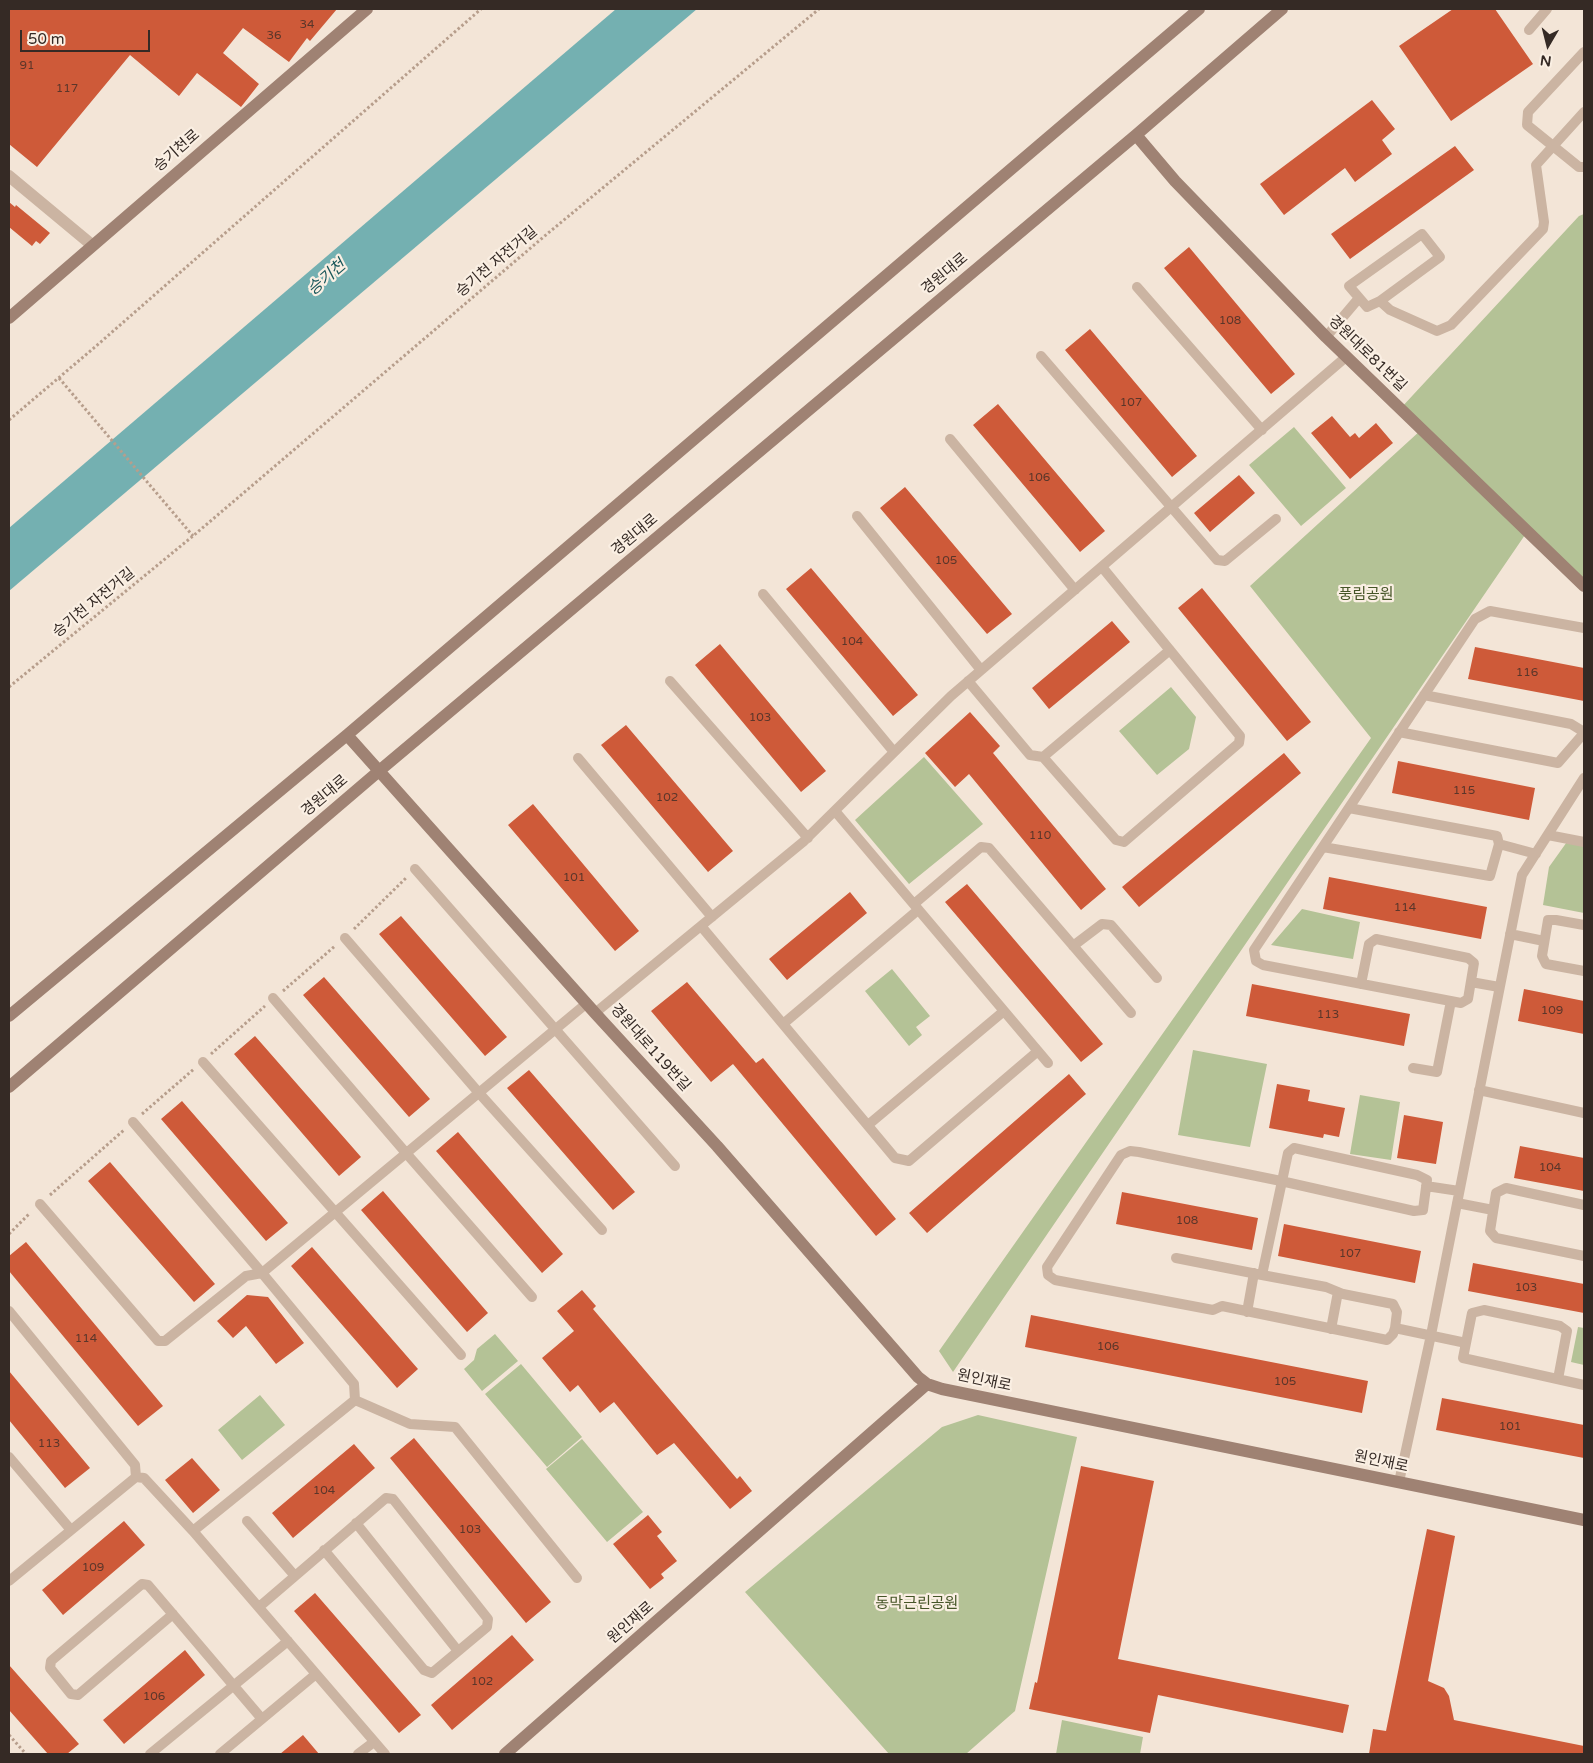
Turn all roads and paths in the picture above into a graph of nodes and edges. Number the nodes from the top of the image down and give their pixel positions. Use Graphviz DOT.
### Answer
graph roads {
  1 [pos="367,9"];
  2 [pos="481,9"];
  3 [pos="819,9"];
  4 [pos="1199,9"];
  5 [pos="1282,9"];
  6 [pos="1547,9"];
  7 [pos="1528,30"];
  8 [pos="1584,52"];
  9 [pos="1584,112"];
  10 [pos="1136,135"];
  11 [pos="1554,146"];
  12 [pos="1584,167"];
  13 [pos="9,176"];
  14 [pos="92,245"];
  15 [pos="1137,287"];
  16 [pos="1359,298"];
  17 [pos="1380,301"];
  18 [pos="9,318"];
  19 [pos="1326,338"];
  20 [pos="1041,356"];
  21 [pos="1346,357"];
  22 [pos="59,378"];
  23 [pos="9,420"];
  24 [pos="1262,430"];
  25 [pos="950,439"];
  26 [pos="1171,507"];
  27 [pos="857,516"];
  28 [pos="1276,519"];
  29 [pos="193,536"];
  30 [pos="1102,567"];
  31 [pos="1584,586"];
  32 [pos="1075,590"];
  33 [pos="763,594"];
  34 [pos="1584,628"];
  35 [pos="1170,650"];
  36 [pos="981,670"];
  37 [pos="968,681"];
  38 [pos="670,682"];
  39 [pos="9,686"];
  40 [pos="1424,696"];
  41 [pos="1399,732"];
  42 [pos="1584,732"];
  43 [pos="347,735"];
  44 [pos="894,752"];
  45 [pos="1043,757"];
  46 [pos="578,758"];
  47 [pos="379,771"];
  48 [pos="1584,778"];
  49 [pos="1348,808"];
  50 [pos="835,811"];
  51 [pos="1548,835"];
  52 [pos="808,838"];
  53 [pos="1584,842"];
  54 [pos="1499,844"];
  55 [pos="1323,847"];
  56 [pos="1536,854"];
  57 [pos="414,869"];
  58 [pos="916,907"];
  59 [pos="712,917"];
  60 [pos="1584,925"];
  61 [pos="701,926"];
  62 [pos="1510,934"];
  63 [pos="345,938"];
  64 [pos="1544,941"];
  65 [pos="1073,946"];
  66 [pos="1584,971"];
  67 [pos="1157,978"];
  68 [pos="1471,982"];
  69 [pos="1361,984"];
  70 [pos="1499,987"];
  71 [pos="273,998"];
  72 [pos="1451,1001"];
  73 [pos="587,1003"];
  74 [pos="1004,1011"];
  75 [pos="595,1013"];
  76 [pos="1131,1013"];
  77 [pos="9,1016"];
  78 [pos="783,1024"];
  79 [pos="554,1030"];
  80 [pos="1038,1051"];
  81 [pos="202,1062"];
  82 [pos="1048,1063"];
  83 [pos="1413,1068"];
  84 [pos="9,1087"];
  85 [pos="1479,1090"];
  86 [pos="479,1093"];
  87 [pos="1584,1113"];
  88 [pos="133,1122"];
  89 [pos="868,1125"];
  90 [pos="406,1153"];
  91 [pos="675,1166"];
  92 [pos="1282,1181"];
  93 [pos="1426,1186"];
  94 [pos="1459,1191"];
  95 [pos="1457,1203"];
  96 [pos="40,1204"];
  97 [pos="1584,1205"];
  98 [pos="1493,1210"];
  99 [pos="335,1212"];
  100 [pos="602,1230"];
  101 [pos="1584,1256"];
  102 [pos="1176,1258"];
  103 [pos="262,1273"];
  104 [pos="1258,1274"];
  105 [pos="1338,1292"];
  106 [pos="532,1297"];
  107 [pos="9,1311"];
  108 [pos="1247,1312"];
  109 [pos="1395,1328"];
  110 [pos="1331,1329"];
  111 [pos="1431,1335"];
  112 [pos="1466,1343"];
  113 [pos="461,1355"];
  114 [pos="1558,1379"];
  115 [pos="928,1384"];
  116 [pos="1584,1384"];
  117 [pos="355,1400"];
  118 [pos="9,1457"];
  119 [pos="136,1477"];
  120 [pos="1399,1482"];
  121 [pos="1584,1520"];
  122 [pos="247,1521"];
  123 [pos="356,1523"];
  124 [pos="71,1530"];
  125 [pos="193,1531"];
  126 [pos="324,1550"];
  127 [pos="294,1576"];
  128 [pos="577,1578"];
  129 [pos="9,1581"];
  130 [pos="259,1607"];
  131 [pos="172,1614"];
  132 [pos="288,1641"];
  133 [pos="458,1651"];
  134 [pos="316,1674"];
  135 [pos="234,1685"];
  136 [pos="262,1719"];
  137 [pos="9,1735"];
  138 [pos="374,1742"];
  139 [pos="26,1754"];
  140 [pos="150,1754"];
  141 [pos="220,1754"];
  142 [pos="358,1754"];
  143 [pos="385,1754"];
  144 [pos="505,1754"];
  1 -- 14 [label="main road, 승기천로"];
  2 -- 22 [label="path"];
  3 -- 29 [label="path, 승기천 자전거길"];
  4 -- 43 [label="main road"];
  5 -- 10 [label="main road, 경원대로"];
  6 -- 7 [label="lane"];
  8 -- 11 [label="lane"];
  9 -- 11 [label="lane"];
  10 -- 19 [label="main road, 경원대로81번길"];
  10 -- 47 [label="main road, 경원대로"];
  11 -- 12 [label="lane"];
  11 -- 17 [label="lane"];
  13 -- 14 [label="street"];
  14 -- 18 [label="main road, 승기천로"];
  15 -- 24 [label="lane"];
  16 -- 17 [label="lane"];
  16 -- 17 [label="lane"];
  16 -- 19 [label="lane"];
  19 -- 21 [label="main road, 경원대로81번길"];
  20 -- 26 [label="lane"];
  21 -- 24 [label="lane"];
  21 -- 31 [label="main road, 경원대로81번길"];
  22 -- 23 [label="path"];
  22 -- 29 [label="path"];
  24 -- 26 [label="lane"];
  25 -- 32 [label="lane"];
  26 -- 28 [label="lane"];
  26 -- 30 [label="lane"];
  27 -- 36 [label="lane"];
  29 -- 39 [label="path, 승기천 자전거길"];
  30 -- 32 [label="lane"];
  30 -- 35 [label="lane"];
  32 -- 36 [label="lane"];
  33 -- 44 [label="lane"];
  34 -- 40 [label="lane"];
  35 -- 45 [label="lane"];
  35 -- 45 [label="lane"];
  36 -- 37 [label="lane"];
  37 -- 44 [label="lane"];
  37 -- 45 [label="lane"];
  38 -- 52 [label="lane"];
  40 -- 41 [label="lane"];
  40 -- 42 [label="lane"];
  41 -- 42 [label="lane"];
  41 -- 49 [label="lane"];
  43 -- 47 [label="main road, 경원대로119번길"];
  43 -- 77 [label="main road"];
  44 -- 50 [label="lane"];
  46 -- 59 [label="lane"];
  47 -- 73 [label="main road, 경원대로119번길"];
  47 -- 84 [label="main road, 경원대로"];
  48 -- 51 [label="lane"];
  49 -- 54 [label="lane"];
  49 -- 55 [label="lane"];
  50 -- 52 [label="lane"];
  50 -- 58 [label="lane"];
  51 -- 53 [label="lane"];
  51 -- 56 [label="lane"];
  52 -- 59 [label="lane"];
  54 -- 55 [label="lane"];
  54 -- 56 [label="lane"];
  55 -- 69 [label="lane"];
  56 -- 62 [label="lane"];
  57 -- 79 [label="lane"];
  58 -- 65 [label="lane"];
  58 -- 74 [label="lane"];
  58 -- 78 [label="lane"];
  59 -- 61 [label="lane"];
  60 -- 64 [label="lane"];
  61 -- 75 [label="lane"];
  61 -- 78 [label="lane"];
  62 -- 64 [label="lane"];
  62 -- 70 [label="lane"];
  63 -- 86 [label="lane"];
  64 -- 66 [label="lane"];
  65 -- 67 [label="lane"];
  65 -- 76 [label="lane"];
  68 -- 69 [label="lane"];
  68 -- 70 [label="lane"];
  68 -- 72 [label="lane"];
  69 -- 72 [label="lane"];
  70 -- 85 [label="lane"];
  71 -- 90 [label="lane"];
  72 -- 83 [label="lane"];
  73 -- 75 [label="main road, 경원대로119번길"];
  73 -- 79 [label="lane"];
  74 -- 80 [label="lane"];
  74 -- 89 [label="lane"];
  75 -- 115 [label="main road, 경원대로119번길"];
  78 -- 89 [label="lane"];
  79 -- 86 [label="lane"];
  79 -- 91 [label="lane"];
  80 -- 82 [label="lane"];
  80 -- 89 [label="lane"];
  81 -- 99 [label="lane"];
  85 -- 87 [label="lane"];
  85 -- 94 [label="lane"];
  86 -- 90 [label="lane"];
  86 -- 100 [label="lane"];
  88 -- 103 [label="lane"];
  90 -- 99 [label="lane"];
  90 -- 106 [label="lane"];
  92 -- 93 [label="lane"];
  92 -- 93 [label="lane"];
  92 -- 104 [label="lane"];
  92 -- 108 [label="lane"];
  93 -- 94 [label="lane"];
  94 -- 95 [label="lane"];
  95 -- 98 [label="lane"];
  95 -- 111 [label="lane"];
  96 -- 103 [label="lane"];
  97 -- 98 [label="lane"];
  98 -- 101 [label="lane"];
  99 -- 103 [label="lane"];
  99 -- 113 [label="lane"];
  102 -- 104 [label="lane"];
  103 -- 117 [label="lane"];
  104 -- 105 [label="lane"];
  104 -- 108 [label="lane"];
  105 -- 109 [label="lane"];
  105 -- 110 [label="lane"];
  107 -- 119 [label="lane"];
  108 -- 110 [label="lane"];
  109 -- 110 [label="lane"];
  109 -- 111 [label="lane"];
  111 -- 112 [label="lane"];
  111 -- 120 [label="lane"];
  112 -- 114 [label="lane"];
  112 -- 114 [label="lane"];
  114 -- 116 [label="lane"];
  115 -- 120 [label="main road, 원인재로"];
  115 -- 144 [label="main road, 원인재로"];
  117 -- 125 [label="lane"];
  117 -- 128 [label="lane"];
  118 -- 124 [label="lane"];
  119 -- 124 [label="lane"];
  119 -- 125 [label="lane"];
  120 -- 121 [label="main road, 원인재로"];
  122 -- 127 [label="lane"];
  123 -- 126 [label="lane"];
  123 -- 133 [label="lane"];
  123 -- 133 [label="lane"];
  124 -- 129 [label="lane"];
  125 -- 130 [label="lane"];
  126 -- 127 [label="lane"];
  126 -- 133 [label="lane"];
  127 -- 130 [label="lane"];
  130 -- 132 [label="lane"];
  131 -- 131 [label="lane"];
  131 -- 135 [label="lane"];
  132 -- 134 [label="lane"];
  132 -- 135 [label="lane"];
  134 -- 136 [label="lane"];
  134 -- 138 [label="lane"];
  135 -- 136 [label="lane"];
  135 -- 140 [label="lane"];
  136 -- 141 [label="lane"];
  137 -- 139 [label="path"];
  138 -- 142 [label="lane"];
  138 -- 143 [label="lane"];
}
